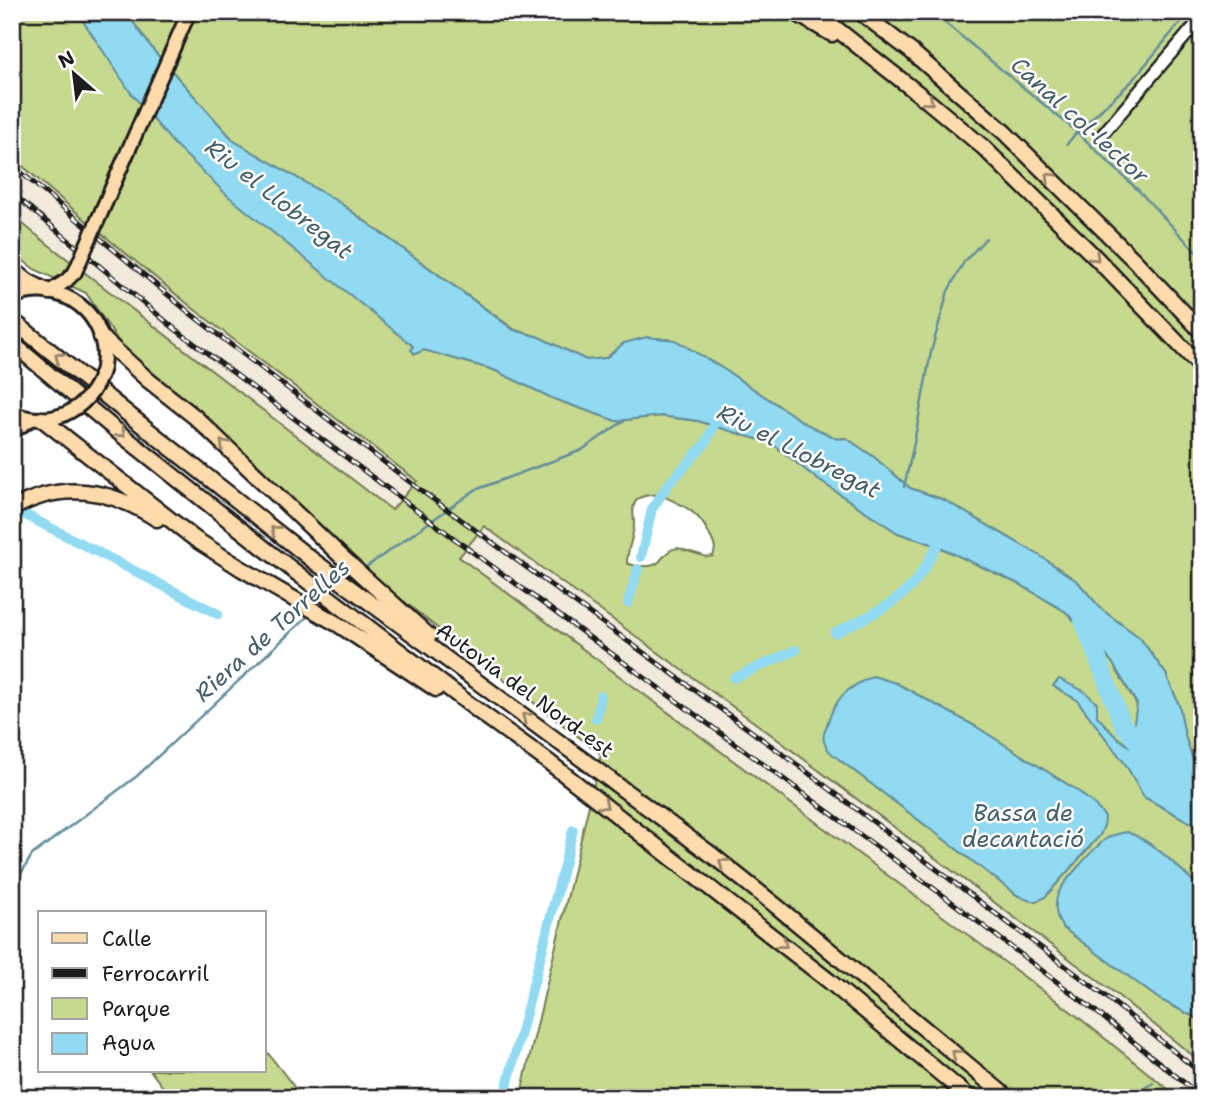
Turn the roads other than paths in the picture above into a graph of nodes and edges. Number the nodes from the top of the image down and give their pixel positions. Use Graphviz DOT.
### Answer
graph roads {
  1 [pos="189,12"];
  2 [pos="793,12"];
  3 [pos="816,12"];
  4 [pos="860,12"];
  5 [pos="1202,17"];
  6 [pos="876,59"];
  7 [pos="1102,135"];
  8 [pos="12,269"];
  9 [pos="75,272"];
  10 [pos="49,292"];
  11 [pos="16,296"];
  12 [pos="79,304"];
  13 [pos="12,320"];
  14 [pos="1202,331"];
  15 [pos="101,337"];
  16 [pos="12,343"];
  17 [pos="1202,368"];
  18 [pos="12,413"];
  19 [pos="36,419"];
  20 [pos="12,432"];
  21 [pos="12,509"];
  22 [pos="195,539"];
  23 [pos="373,596"];
  24 [pos="477,710"];
  25 [pos="970,1098"];
  26 [pos="1008,1098"];
  1 -- 9 [label="main road, bridge"];
  2 -- 6 [label="highway"];
  3 -- 6 [label="highway"];
  14 -- 4 [label="highway, one-way"];
  5 -- 7 [label="street"];
  6 -- 17 [label="highway, one-way"];
  8 -- 10 [label="highway"];
  9 -- 10 [label="main road"];
  9 -- 12 [label="main road"];
  10 -- 11 [label="main road"];
  10 -- 12 [label="main road"];
  12 -- 15 [label="main road"];
  23 -- 13 [label="highway, one-way"];
  15 -- 19 [label="main road, bridge"];
  23 -- 15 [label="highway, one-way"];
  16 -- 24 [label="highway, Autovia del Nord-est, one-way"];
  18 -- 19 [label="main road"];
  19 -- 20 [label="main road"];
  19 -- 22 [label="highway"];
  21 -- 22 [label="highway"];
  22 -- 24 [label="highway"];
  26 -- 23 [label="highway, Autovia del Nord-est, one-way"];
  24 -- 25 [label="highway, Autovia del Nord-est, one-way"];
}
